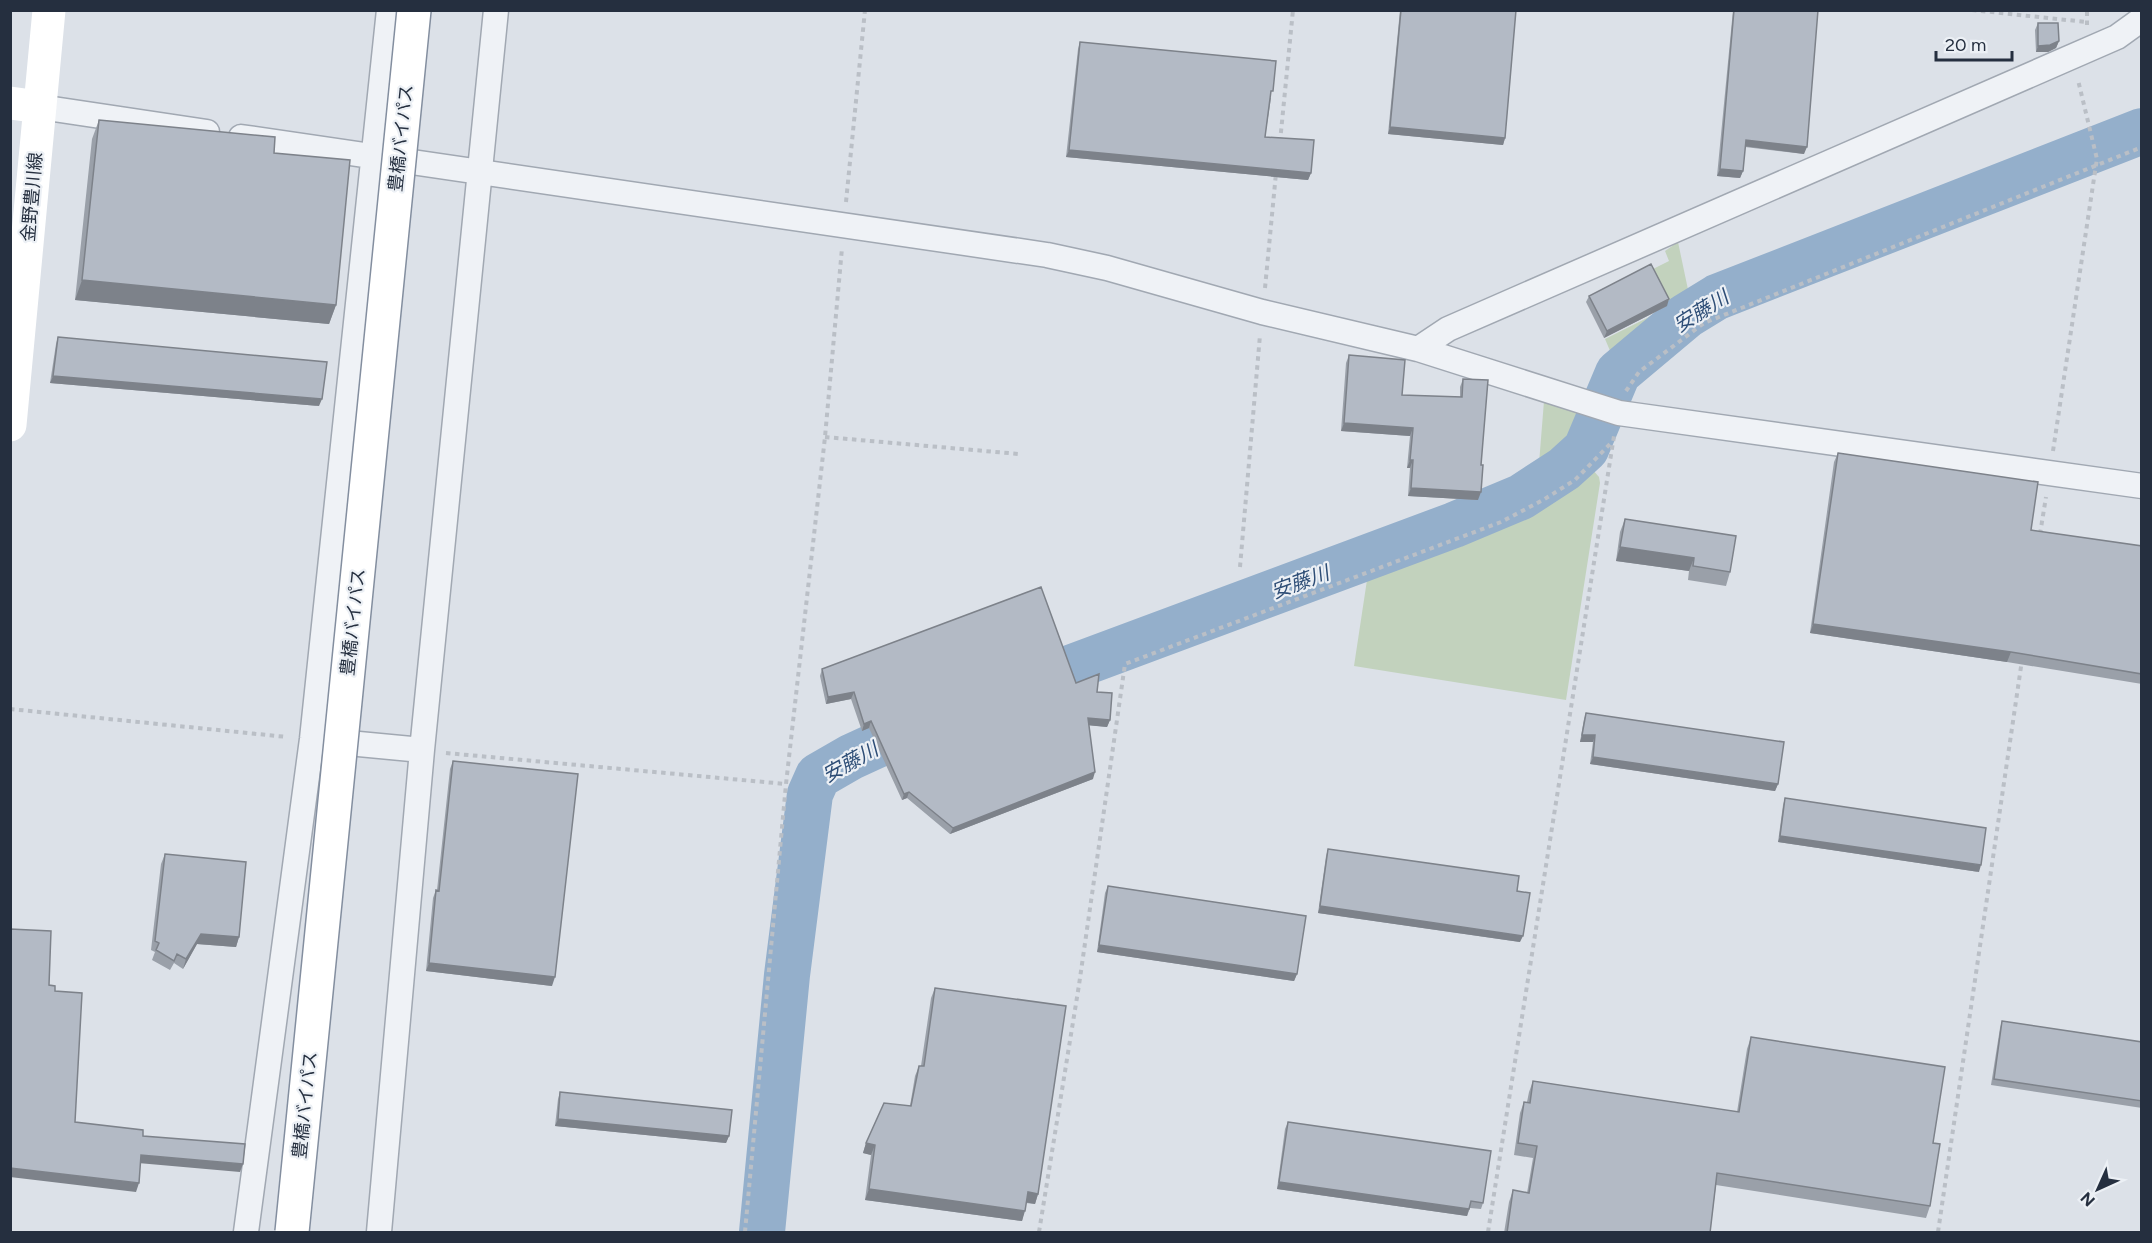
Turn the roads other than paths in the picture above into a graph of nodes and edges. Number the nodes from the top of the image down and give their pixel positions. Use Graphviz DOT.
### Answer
graph roads {
  1 [pos="49,10"];
  2 [pos="389,10"];
  3 [pos="414,10"];
  4 [pos="431,10"];
  5 [pos="496,10"];
  6 [pos="2142,19"];
  7 [pos="25,105"];
  8 [pos="373,158"];
  9 [pos="480,172"];
  10 [pos="1418,349"];
  11 [pos="14,358"];
  12 [pos="10,425"];
  13 [pos="2142,486"];
  14 [pos="312,739"];
  15 [pos="422,750"];
  16 [pos="246,1233"];
  17 [pos="292,1233"];
  18 [pos="309,1233"];
  19 [pos="379,1233"];
  1 -- 7 [label="main road, 金野豊川線"];
  2 -- 8 [label="street"];
  3 -- 17 [label="main road, 豊橋バイパス, bridge"];
  4 -- 18 [label="main road, 豊橋バイパス"];
  5 -- 9 [label="street"];
  6 -- 10 [label="street"];
  7 -- 8 [label="street"];
  7 -- 11 [label="main road, 金野豊川線"];
  8 -- 9 [label="street"];
  8 -- 14 [label="street"];
  9 -- 10 [label="street"];
  9 -- 15 [label="street"];
  10 -- 13 [label="street"];
  11 -- 12 [label="main road, 金野豊川線"];
  14 -- 15 [label="street"];
  14 -- 16 [label="street"];
  15 -- 19 [label="street"];
}
